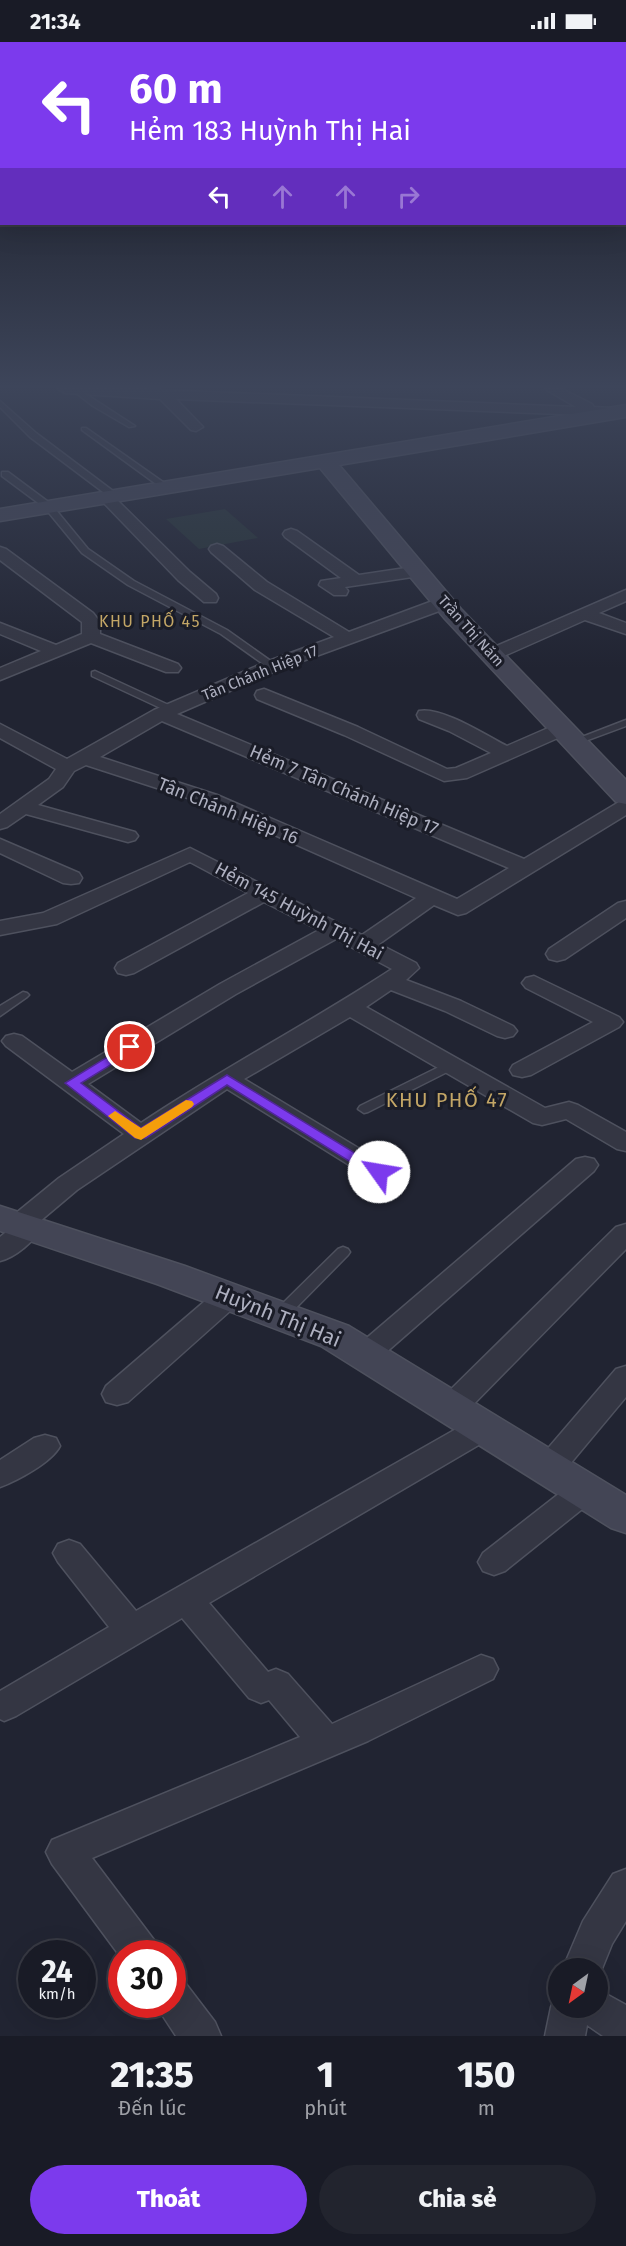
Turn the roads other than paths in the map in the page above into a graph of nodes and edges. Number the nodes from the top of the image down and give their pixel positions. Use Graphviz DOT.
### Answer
graph roads {
  1 [pos="16,482"];
  2 [pos="92,482"];
  3 [pos="158,482"];
  4 [pos="198,482"];
  5 [pos="344,482"];
  6 [pos="166,488"];
  7 [pos="110,496"];
  8 [pos="48,506"];
  9 [pos="0,515"];
  10 [pos="291,534"];
  11 [pos="217,549"];
  12 [pos="0,552"];
  13 [pos="419,571"];
  14 [pos="355,580"];
  15 [pos="340,591"];
  16 [pos="626,595"];
  17 [pos="210,598"];
  18 [pos="444,603"];
  19 [pos="584,613"];
  20 [pos="0,628"];
  21 [pos="626,629"];
  22 [pos="91,637"];
  23 [pos="347,638"];
  24 [pos="55,651"];
  25 [pos="491,655"];
  26 [pos="272,666"];
  27 [pos="172,668"];
  28 [pos="95,674"];
  29 [pos="0,675"];
  30 [pos="264,695"];
  31 [pos="167,712"];
  32 [pos="426,715"];
  33 [pos="626,723"];
  34 [pos="0,730"];
  35 [pos="568,735"];
  36 [pos="506,753"];
  37 [pos="75,763"];
  38 [pos="626,796"];
  39 [pos="626,806"];
  40 [pos="23,807"];
  41 [pos="1,822"];
  42 [pos="128,836"];
  43 [pos="171,842"];
  44 [pos="0,845"];
  45 [pos="190,855"];
  46 [pos="526,867"];
  47 [pos="71,879"];
  48 [pos="264,894"];
  49 [pos="431,897"];
  50 [pos="626,908"];
  51 [pos="0,928"];
  52 [pos="335,931"];
  53 [pos="363,945"];
  54 [pos="557,954"];
  55 [pos="126,968"];
  56 [pos="398,974"];
  57 [pos="534,983"];
  58 [pos="23,995"];
  59 [pos="350,1007"];
  60 [pos="0,1012"];
  61 [pos="621,1020"];
  62 [pos="505,1031"];
  63 [pos="14,1041"];
  64 [pos="451,1065"];
  65 [pos="522,1070"];
  66 [pos="227,1079"];
  67 [pos="72,1083"];
  68 [pos="364,1109"];
  69 [pos="141,1135"];
  70 [pos="626,1143"];
  71 [pos="585,1165"];
  72 [pos="379,1172"];
  73 [pos="12,1230"];
  74 [pos="626,1233"];
  75 [pos="342,1252"];
  76 [pos="229,1296"];
  77 [pos="280,1316"];
  78 [pos="365,1354"];
  79 [pos="626,1377"];
  80 [pos="117,1394"];
  81 [pos="467,1418"];
  82 [pos="45,1446"];
  83 [pos="549,1468"];
  84 [pos="0,1475"];
  85 [pos="585,1490"];
  86 [pos="626,1516"];
  87 [pos="69,1553"];
  88 [pos="494,1562"];
  89 [pos="186,1600"];
  90 [pos="131,1629"];
  91 [pos="481,1669"];
  92 [pos="4,1706"];
  93 [pos="326,1741"];
  94 [pos="626,1886"];
  95 [pos="130,1940"];
  96 [pos="587,1958"];
  97 [pos="186,2016"];
  98 [pos="608,2016"];
  99 [pos="569,2018"];
  100 [pos="626,2028"];
  101 [pos="201,2036"];
  102 [pos="565,2036"];
  1 -- 8 [label="lane"];
  2 -- 7 [label="lane"];
  3 -- 6 [label="lane"];
  4 -- 6 [label="street"];
  5 -- 13 [label="street, Trần Thị Năm"];
  6 -- 7 [label="street"];
  7 -- 8 [label="street"];
  7 -- 17 [label="street"];
  8 -- 9 [label="street"];
  8 -- 26 [label="lane"];
  10 -- 14 [label="street"];
  11 -- 23 [label="street"];
  12 -- 22 [label="street"];
  13 -- 14 [label="street"];
  13 -- 18 [label="street, Trần Thị Năm"];
  14 -- 15 [label="street"];
  16 -- 19 [label="street"];
  18 -- 23 [label="street, Tân Chánh Hiệp 17"];
  18 -- 25 [label="street, Trần Thị Năm"];
  19 -- 21 [label="street"];
  19 -- 25 [label="street"];
  20 -- 24 [label="street"];
  22 -- 24 [label="street"];
  22 -- 27 [label="street"];
  23 -- 26 [label="street, Tân Chánh Hiệp 17"];
  24 -- 29 [label="street"];
  25 -- 35 [label="street, Trần Thị Năm"];
  26 -- 31 [label="street, Tân Chánh Hiệp 17"];
  28 -- 31 [label="lane"];
  30 -- 36 [label="street"];
  31 -- 37 [label="street, Tân Chánh Hiệp 17"];
  31 -- 46 [label="street, Hẻm 7 Tân Chánh Hiệp 17"];
  32 -- 36 [label="street"];
  33 -- 35 [label="lane"];
  34 -- 37 [label="street, Tân Chánh Hiệp 16"];
  35 -- 36 [label="street"];
  35 -- 38 [label="street, Trần Thị Năm"];
  37 -- 40 [label="street, Tân Chánh Hiệp 17"];
  37 -- 49 [label="street, Tân Chánh Hiệp 16"];
  39 -- 46 [label="street"];
  40 -- 41 [label="street, Tân Chánh Hiệp 17"];
  40 -- 42 [label="street"];
  43 -- 45 [label="street, Hẻm 145 Huỳnh Thị Hai"];
  44 -- 47 [label="street"];
  45 -- 48 [label="street, Hẻm 145 Huỳnh Thị Hai"];
  45 -- 51 [label="street"];
  46 -- 49 [label="street, Tân Chánh Hiệp 16"];
  48 -- 52 [label="street, Hẻm 145 Huỳnh Thị Hai"];
  48 -- 55 [label="street"];
  49 -- 53 [label="street"];
  50 -- 54 [label="street"];
  52 -- 53 [label="street, Hẻm 145 Huỳnh Thị Hai"];
  52 -- 67 [label="street"];
  53 -- 56 [label="street, Hẻm 145 Huỳnh Thị Hai"];
  56 -- 59 [label="street"];
  56 -- 62 [label="street, Hẻm 145 Huỳnh Thị Hai"];
  57 -- 61 [label="street"];
  58 -- 60 [label="lane"];
  59 -- 64 [label="street"];
  59 -- 66 [label="street"];
  61 -- 65 [label="street"];
  63 -- 67 [label="street"];
  64 -- 68 [label="lane"];
  64 -- 70 [label="street"];
  66 -- 69 [label="street"];
  66 -- 72 [label="street"];
  67 -- 69 [label="street"];
  69 -- 73 [label="street"];
  71 -- 78 [label="street"];
  73 -- 76 [label="street, Huỳnh Thị Hai"];
  74 -- 81 [label="street"];
  75 -- 77 [label="lane"];
  76 -- 77 [label="street, Huỳnh Thị Hai"];
  76 -- 80 [label="street"];
  77 -- 78 [label="street, Huỳnh Thị Hai"];
  78 -- 81 [label="street, Huỳnh Thị Hai"];
  79 -- 83 [label="street"];
  81 -- 83 [label="street, Huỳnh Thị Hai"];
  81 -- 89 [label="street"];
  82 -- 84 [label="street"];
  83 -- 85 [label="street, Huỳnh Thị Hai"];
  85 -- 86 [label="street, Huỳnh Thị Hai"];
  85 -- 88 [label="street"];
  87 -- 90 [label="street"];
  89 -- 90 [label="street"];
  89 -- 93 [label="street"];
  90 -- 92 [label="street"];
  91 -- 93 [label="street"];
  93 -- 95 [label="street"];
  94 -- 96 [label="street"];
  97 -- 101 [label="street"];
  98 -- 100 [label="street"];
  99 -- 102 [label="street"];
}
